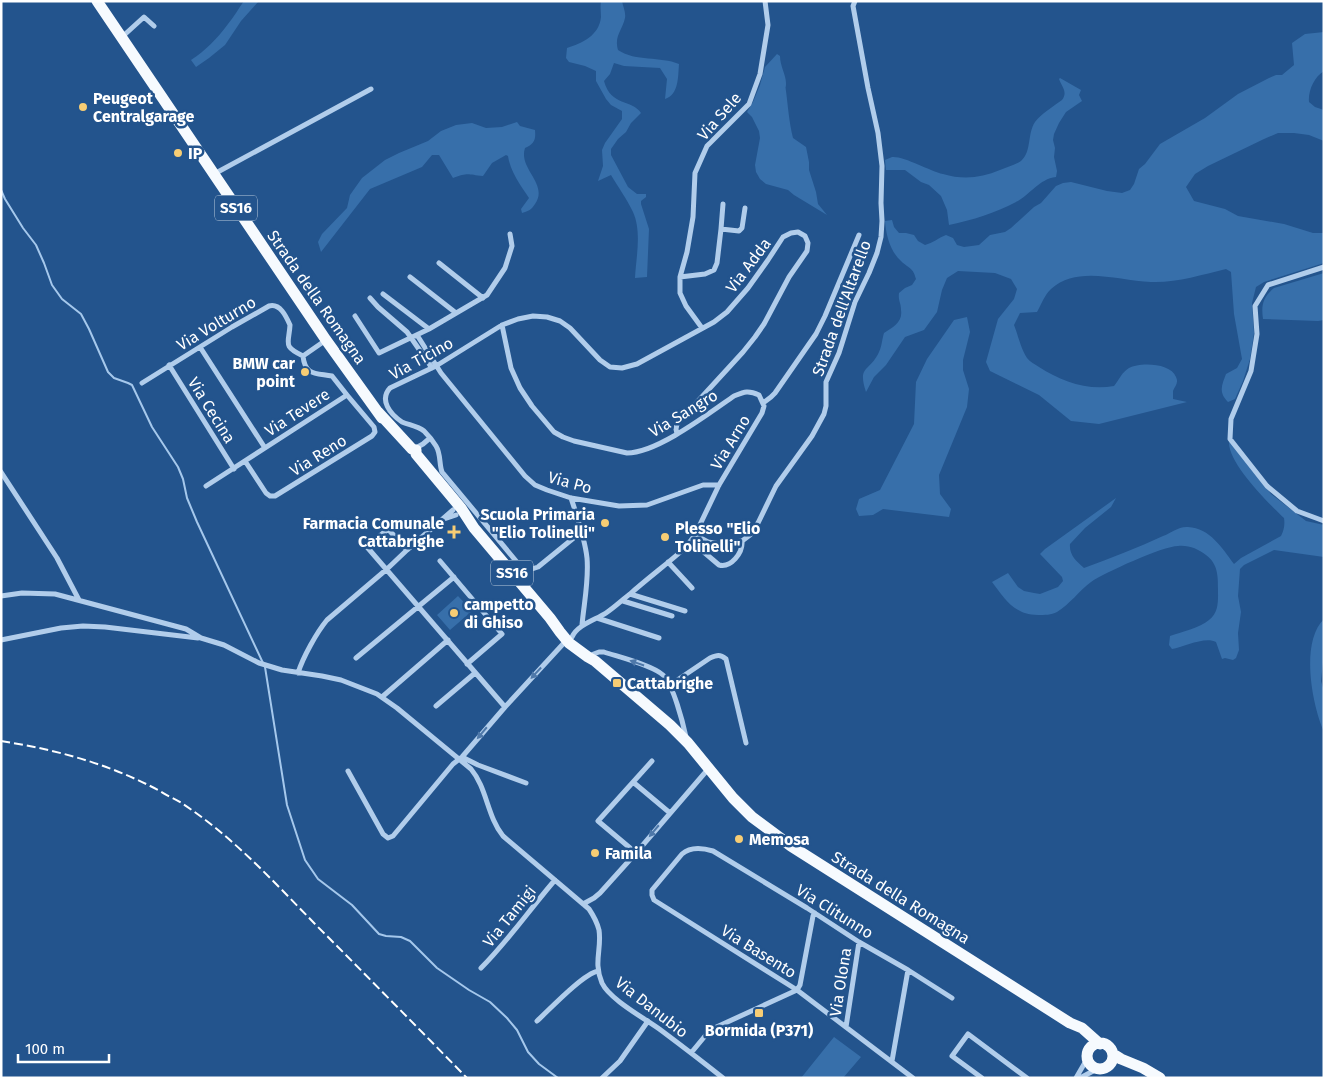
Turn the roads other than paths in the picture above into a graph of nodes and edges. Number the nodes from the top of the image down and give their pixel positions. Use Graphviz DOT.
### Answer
graph roads {
  1 [pos="765,1"];
  2 [pos="855,1"];
  3 [pos="98,2"];
  4 [pos="154,26"];
  5 [pos="121,38"];
  6 [pos="371,89"];
  7 [pos="214,174"];
  8 [pos="724,204"];
  9 [pos="745,208"];
  10 [pos="721,229"];
  11 [pos="510,234"];
  12 [pos="859,235"];
  13 [pos="438,263"];
  14 [pos="1324,267"];
  15 [pos="680,277"];
  16 [pos="410,278"];
  17 [pos="383,294"];
  18 [pos="370,298"];
  19 [pos="483,298"];
  20 [pos="456,313"];
  21 [pos="355,316"];
  22 [pos="502,325"];
  23 [pos="702,328"];
  24 [pos="428,329"];
  25 [pos="414,336"];
  26 [pos="326,340"];
  27 [pos="200,347"];
  28 [pos="303,356"];
  29 [pos="169,365"];
  30 [pos="434,367"];
  31 [pos="142,383"];
  32 [pos="347,395"];
  33 [pos="764,403"];
  34 [pos="677,434"];
  35 [pos="430,438"];
  36 [pos="265,448"];
  37 [pos="415,451"];
  38 [pos="245,461"];
  39 [pos="234,469"];
  40 [pos="1,472"];
  41 [pos="206,486"];
  42 [pos="719,486"];
  43 [pos="572,498"];
  44 [pos="457,511"];
  45 [pos="1324,521"];
  46 [pos="581,532"];
  47 [pos="695,535"];
  48 [pos="742,542"];
  49 [pos="684,548"];
  50 [pos="406,550"];
  51 [pos="440,561"];
  52 [pos="668,562"];
  53 [pos="387,569"];
  54 [pos="454,577"];
  55 [pos="692,588"];
  56 [pos="630,594"];
  57 [pos="1,596"];
  58 [pos="79,600"];
  59 [pos="623,601"];
  60 [pos="418,606"];
  61 [pos="685,611"];
  62 [pos="672,616"];
  63 [pos="597,618"];
  64 [pos="581,626"];
  65 [pos="201,638"];
  66 [pos="659,638"];
  67 [pos="571,639"];
  68 [pos="1,640"];
  69 [pos="448,640"];
  70 [pos="356,658"];
  71 [pos="593,658"];
  72 [pos="467,664"];
  73 [pos="298,672"];
  74 [pos="475,673"];
  75 [pos="670,685"];
  76 [pos="382,698"];
  77 [pos="436,706"];
  78 [pos="505,707"];
  79 [pos="688,742"];
  80 [pos="746,743"];
  81 [pos="461,758"];
  82 [pos="652,760"];
  83 [pos="708,768"];
  84 [pos="348,771"];
  85 [pos="633,782"];
  86 [pos="526,783"];
  87 [pos="670,813"];
  88 [pos="704,849"];
  89 [pos="636,853"];
  90 [pos="555,880"];
  91 [pos="594,898"];
  92 [pos="582,904"];
  93 [pos="589,909"];
  94 [pos="815,913"];
  95 [pos="859,942"];
  96 [pos="481,968"];
  97 [pos="908,970"];
  98 [pos="598,971"];
  99 [pos="797,990"];
  100 [pos="952,998"];
  101 [pos="537,1021"];
  102 [pos="648,1021"];
  103 [pos="846,1027"];
  104 [pos="1093,1050"];
  105 [pos="691,1053"];
  106 [pos="1113,1054"];
  107 [pos="892,1061"];
  108 [pos="1102,1068"];
  109 [pos="978,1077"];
  110 [pos="602,1078"];
  111 [pos="723,1078"];
  112 [pos="913,1078"];
  113 [pos="1027,1078"];
  114 [pos="1076,1078"];
  115 [pos="1080,1078"];
  116 [pos="1151,1078"];
  117 [pos="1160,1078"];
  1 -- 15 [label="street, Via Sele"];
  2 -- 48 [label="street, Strada dell'Altarello"];
  3 -- 5 [label="main road, Strada della Romagna / SS16"];
  4 -- 5 [label="street"];
  5 -- 7 [label="main road, Strada della Romagna / SS16"];
  6 -- 7 [label="street"];
  7 -- 26 [label="main road, Strada della Romagna / SS16"];
  8 -- 10 [label="street"];
  9 -- 10 [label="street"];
  10 -- 15 [label="street"];
  11 -- 19 [label="street"];
  12 -- 33 [label="street, Via Arno"];
  13 -- 19 [label="street"];
  14 -- 45 [label="street"];
  15 -- 23 [label="street, Via Sele"];
  16 -- 20 [label="street"];
  17 -- 24 [label="street"];
  18 -- 25 [label="street, Via Po"];
  19 -- 20 [label="street"];
  20 -- 24 [label="street"];
  21 -- 25 [label="street"];
  22 -- 23 [label="street, Via Adda"];
  22 -- 30 [label="street, Via Ticino"];
  22 -- 34 [label="street, Via Sangro"];
  23 -- 34 [label="street, Via Adda"];
  24 -- 25 [label="street"];
  25 -- 30 [label="street, Via Po"];
  26 -- 28 [label="street"];
  26 -- 37 [label="main road, Strada della Romagna / SS16"];
  27 -- 28 [label="street, Via Volturno"];
  27 -- 29 [label="street, Via Volturno"];
  27 -- 36 [label="street"];
  28 -- 32 [label="street, Via Tevere"];
  29 -- 31 [label="street, Via Volturno"];
  29 -- 39 [label="street, Via Cecina"];
  30 -- 35 [label="street, Via Ticino"];
  30 -- 43 [label="street, Via Po"];
  32 -- 36 [label="street, Via Tevere"];
  32 -- 38 [label="street, Via Reno"];
  33 -- 34 [label="street, Via Sangro"];
  33 -- 42 [label="street, Via Arno"];
  35 -- 37 [label="street"];
  35 -- 46 [label="street"];
  36 -- 38 [label="street, Via Tevere"];
  37 -- 44 [label="main road, Strada della Romagna / SS16"];
  38 -- 39 [label="street, Via Tevere"];
  39 -- 41 [label="street, Via Tevere"];
  40 -- 58 [label="street"];
  42 -- 43 [label="street, Via Po"];
  42 -- 47 [label="street, Via Arno"];
  43 -- 46 [label="street"];
  44 -- 50 [label="street"];
  44 -- 67 [label="main road, Strada della Romagna / SS16"];
  46 -- 64 [label="street"];
  47 -- 48 [label="street"];
  47 -- 49 [label="street, Via Arno"];
  48 -- 49 [label="street, Strada dell'Altarello"];
  49 -- 52 [label="street, Via Arno"];
  50 -- 53 [label="street"];
  50 -- 53 [label="street"];
  51 -- 54 [label="street"];
  52 -- 55 [label="street"];
  52 -- 56 [label="street, Via Arno"];
  53 -- 60 [label="street"];
  53 -- 73 [label="street"];
  54 -- 60 [label="street"];
  54 -- 72 [label="street"];
  56 -- 59 [label="street, Via Arno"];
  56 -- 61 [label="street"];
  57 -- 58 [label="street"];
  58 -- 65 [label="street"];
  59 -- 62 [label="street"];
  59 -- 63 [label="street, Via Arno"];
  60 -- 69 [label="street"];
  60 -- 70 [label="street"];
  63 -- 64 [label="street, Via Arno"];
  63 -- 66 [label="street"];
  64 -- 67 [label="street"];
  65 -- 68 [label="street"];
  65 -- 73 [label="street"];
  67 -- 71 [label="main road, Strada della Romagna / SS16"];
  67 -- 78 [label="street, one-way"];
  69 -- 72 [label="street"];
  69 -- 76 [label="street"];
  75 -- 71 [label="street, one-way"];
  71 -- 79 [label="main road, Strada della Romagna / SS16"];
  72 -- 74 [label="street"];
  73 -- 76 [label="street"];
  74 -- 77 [label="street"];
  74 -- 78 [label="street"];
  75 -- 79 [label="street"];
  75 -- 80 [label="street"];
  76 -- 81 [label="street"];
  78 -- 81 [label="street, one-way"];
  79 -- 83 [label="main road, Strada della Romagna / SS16"];
  81 -- 84 [label="street"];
  81 -- 86 [label="street"];
  81 -- 90 [label="street"];
  82 -- 85 [label="street"];
  83 -- 87 [label="street"];
  83 -- 104 [label="main road, Strada della Romagna / SS16"];
  85 -- 87 [label="street"];
  85 -- 89 [label="street"];
  87 -- 89 [label="street, one-way"];
  88 -- 94 [label="street, Via Clitunno"];
  88 -- 99 [label="street, Via Basento"];
  89 -- 91 [label="street"];
  90 -- 92 [label="street"];
  90 -- 96 [label="street, Via Tamigi"];
  91 -- 92 [label="street"];
  91 -- 93 [label="street"];
  92 -- 93 [label="street"];
  93 -- 98 [label="street, Via Danubio"];
  94 -- 95 [label="street, Via Clitunno"];
  94 -- 99 [label="street"];
  95 -- 97 [label="street, Via Clitunno"];
  95 -- 103 [label="street, Via Olona"];
  97 -- 100 [label="street, Via Clitunno"];
  97 -- 107 [label="street"];
  98 -- 101 [label="street"];
  98 -- 102 [label="street, Via Danubio"];
  99 -- 103 [label="street, Via Basento"];
  99 -- 105 [label="street"];
  102 -- 105 [label="street, Via Danubio"];
  102 -- 110 [label="street"];
  103 -- 107 [label="street, Via Basento"];
  104 -- 106 [label="main road, SS16"];
  104 -- 108 [label="main road, SS16"];
  104 -- 114 [label="street"];
  105 -- 111 [label="street, Via Danubio"];
  106 -- 108 [label="main road"];
  106 -- 117 [label="main road, SS16"];
  107 -- 112 [label="street, Via Basento"];
  108 -- 115 [label="street"];
  108 -- 116 [label="main road"];
  109 -- 113 [label="street"];
}
